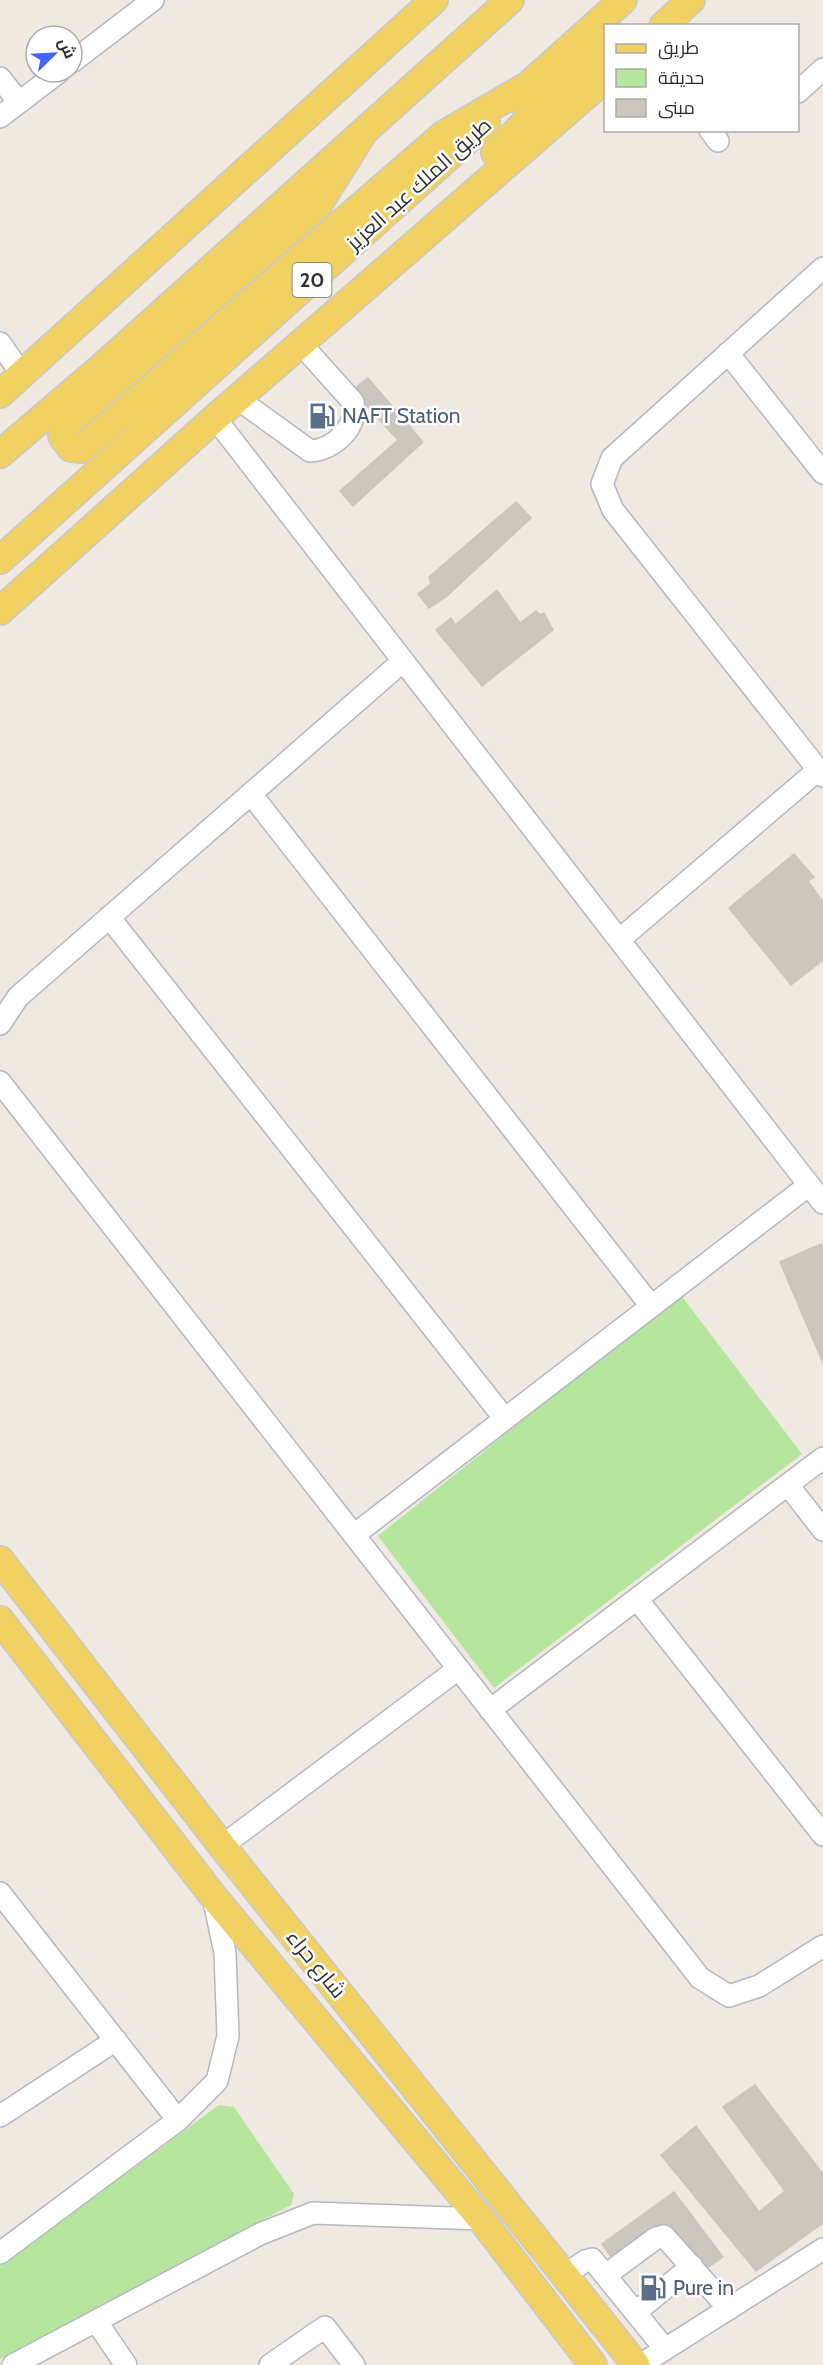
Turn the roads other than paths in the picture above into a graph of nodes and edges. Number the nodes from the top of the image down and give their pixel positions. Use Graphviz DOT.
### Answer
graph roads {
  1 [pos="435,0"];
  2 [pos="510,0"];
  3 [pos="622,0"];
  4 [pos="644,0"];
  5 [pos="691,0"];
  6 [pos="144,3"];
  7 [pos="671,23"];
  8 [pos="622,24"];
  9 [pos="604,43"];
  10 [pos="84,52"];
  11 [pos="823,69"];
  12 [pos="0,78"];
  13 [pos="604,80"];
  14 [pos="43,84"];
  15 [pos="527,86"];
  16 [pos="799,91"];
  17 [pos="19,102"];
  18 [pos="0,117"];
  19 [pos="363,133"];
  20 [pos="823,267"];
  21 [pos="336,314"];
  22 [pos="0,343"];
  23 [pos="301,344"];
  24 [pos="728,353"];
  25 [pos="22,375"];
  26 [pos="0,394"];
  27 [pos="238,399"];
  28 [pos="215,418"];
  29 [pos="0,454"];
  30 [pos="823,473"];
  31 [pos="0,560"];
  32 [pos="0,611"];
  33 [pos="403,661"];
  34 [pos="821,773"];
  35 [pos="250,794"];
  36 [pos="109,917"];
  37 [pos="619,940"];
  38 [pos="0,1024"];
  39 [pos="0,1082"];
  40 [pos="809,1185"];
  41 [pos="823,1203"];
  42 [pos="651,1306"];
  43 [pos="505,1419"];
  44 [pos="823,1458"];
  45 [pos="788,1485"];
  46 [pos="823,1530"];
  47 [pos="354,1535"];
  48 [pos="0,1560"];
  49 [pos="637,1599"];
  50 [pos="0,1620"];
  51 [pos="458,1669"];
  52 [pos="112,1705"];
  53 [pos="490,1710"];
  54 [pos="84,1729"];
  55 [pos="823,1835"];
  56 [pos="222,1846"];
  57 [pos="0,1893"];
  58 [pos="213,1896"];
  59 [pos="823,1946"];
  60 [pos="116,2040"];
  61 [pos="0,2116"];
  62 [pos="178,2120"];
  63 [pos="481,2219"];
  64 [pos="823,2250"];
  65 [pos="0,2253"];
  66 [pos="692,2266"];
  67 [pos="565,2275"];
  68 [pos="606,2275"];
  69 [pos="729,2308"];
  70 [pos="636,2312"];
  71 [pos="96,2320"];
  72 [pos="665,2349"];
  73 [pos="12,2365"];
  74 [pos="126,2365"];
  75 [pos="270,2365"];
  76 [pos="354,2365"];
  77 [pos="593,2365"];
  78 [pos="638,2365"];
  1 -- 25 [label="main road"];
  2 -- 19 [label="main road"];
  3 -- 15 [label="main road, طريق الملك عبد العزيز / 20"];
  4 -- 8 [label="main road"];
  5 -- 7 [label="main road"];
  6 -- 10 [label="street"];
  9 -- 21 [label="main road"];
  11 -- 16 [label="street"];
  12 -- 17 [label="street"];
  13 -- 21 [label="main road"];
  14 -- 17 [label="street"];
  15 -- 19 [label="main road"];
  15 -- 31 [label="main road, طريق الملك عبد العزيز / 20"];
  17 -- 18 [label="street"];
  19 -- 29 [label="main road"];
  20 -- 24 [label="street"];
  21 -- 23 [label="main road"];
  22 -- 25 [label="street"];
  23 -- 27 [label="main road"];
  23 -- 27 [label="street"];
  24 -- 30 [label="street"];
  24 -- 34 [label="street"];
  25 -- 26 [label="main road"];
  27 -- 28 [label="main road"];
  28 -- 32 [label="main road"];
  28 -- 33 [label="street"];
  33 -- 35 [label="street"];
  33 -- 37 [label="street"];
  34 -- 37 [label="street"];
  35 -- 36 [label="street"];
  35 -- 42 [label="street"];
  36 -- 38 [label="street"];
  36 -- 43 [label="street"];
  37 -- 40 [label="street"];
  39 -- 47 [label="street"];
  40 -- 41 [label="street"];
  40 -- 42 [label="street"];
  42 -- 43 [label="street"];
  43 -- 47 [label="street"];
  44 -- 45 [label="street"];
  45 -- 46 [label="street"];
  45 -- 49 [label="street"];
  47 -- 51 [label="street"];
  48 -- 52 [label="main road, شارع حراء"];
  49 -- 53 [label="street"];
  49 -- 55 [label="street"];
  50 -- 54 [label="main road, شارع حراء"];
  51 -- 53 [label="street"];
  51 -- 56 [label="street"];
  52 -- 54 [label="main road"];
  52 -- 56 [label="main road, شارع حراء"];
  53 -- 59 [label="street"];
  54 -- 58 [label="main road, شارع حراء"];
  56 -- 67 [label="main road, شارع حراء"];
  57 -- 60 [label="street"];
  58 -- 62 [label="street"];
  58 -- 63 [label="main road, شارع حراء"];
  60 -- 61 [label="street"];
  60 -- 62 [label="street"];
  62 -- 65 [label="street"];
  63 -- 71 [label="street"];
  63 -- 77 [label="main road, شارع حراء"];
  64 -- 69 [label="street"];
  66 -- 68 [label="street"];
  66 -- 69 [label="street"];
  66 -- 70 [label="street"];
  67 -- 68 [label="street"];
  67 -- 78 [label="main road, شارع حراء"];
  68 -- 70 [label="street"];
  69 -- 72 [label="street"];
  70 -- 72 [label="street"];
  71 -- 73 [label="street"];
  71 -- 74 [label="street"];
  72 -- 78 [label="street"];
  75 -- 76 [label="street"];
}
